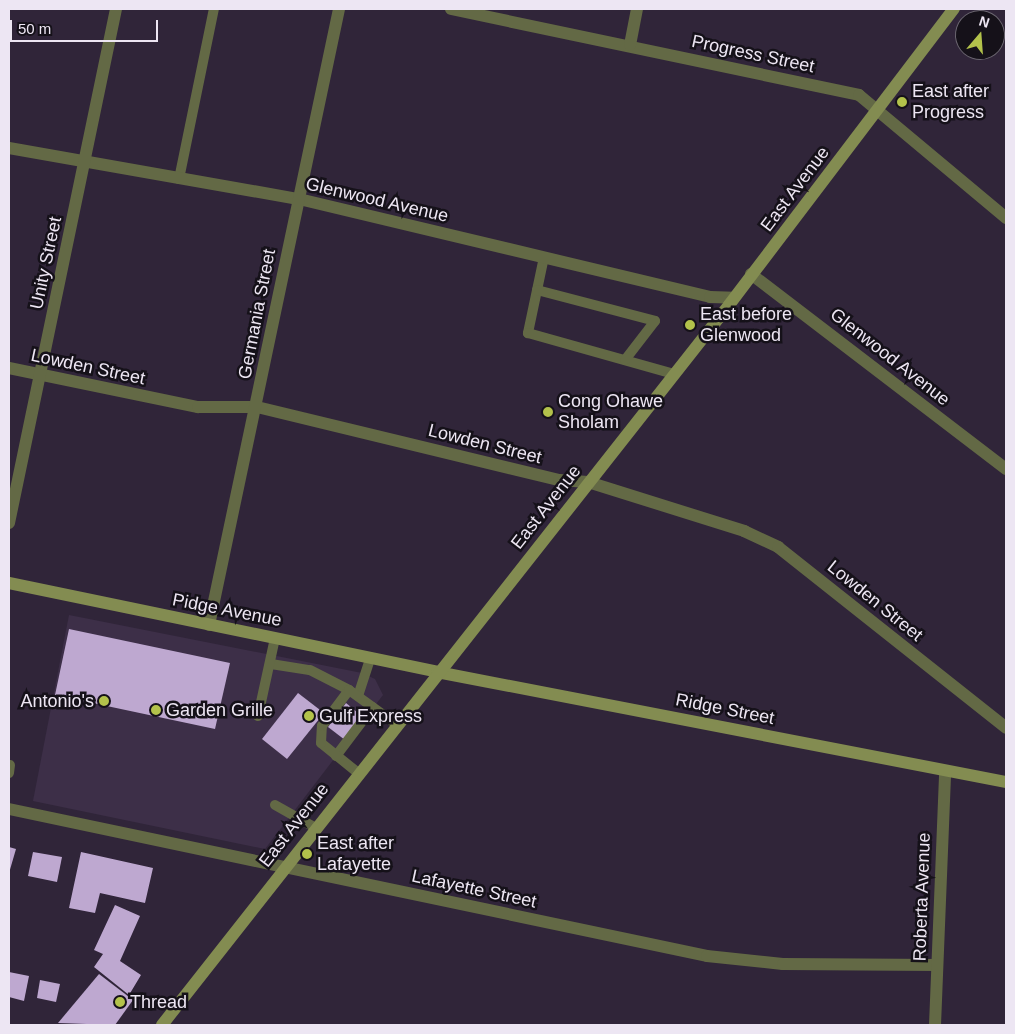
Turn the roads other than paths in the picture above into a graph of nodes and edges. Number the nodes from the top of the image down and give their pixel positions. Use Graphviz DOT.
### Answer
graph roads {
  1 [pos="116,9"];
  2 [pos="214,9"];
  3 [pos="339,9"];
  4 [pos="452,9"];
  5 [pos="637,9"];
  6 [pos="954,9"];
  7 [pos="630,45"];
  8 [pos="877,109"];
  9 [pos="9,148"];
  10 [pos="84,164"];
  11 [pos="178,179"];
  12 [pos="299,199"];
  13 [pos="1006,218"];
  14 [pos="544,257"];
  15 [pos="751,274"];
  16 [pos="537,290"];
  17 [pos="734,298"];
  18 [pos="625,360"];
  19 [pos="9,368"];
  20 [pos="674,374"];
  21 [pos="41,375"];
  22 [pos="257,407"];
  23 [pos="1006,469"];
  24 [pos="588,482"];
  25 [pos="9,523"];
  26 [pos="9,583"];
  27 [pos="209,625"];
  28 [pos="275,638"];
  29 [pos="370,658"];
  30 [pos="272,664"];
  31 [pos="438,672"];
  32 [pos="353,693"];
  33 [pos="374,707"];
  34 [pos="258,716"];
  35 [pos="396,724"];
  36 [pos="1006,728"];
  37 [pos="336,756"];
  38 [pos="945,771"];
  39 [pos="357,772"];
  40 [pos="1006,782"];
  41 [pos="275,805"];
  42 [pos="9,809"];
  43 [pos="314,827"];
  44 [pos="283,868"];
  45 [pos="936,966"];
  46 [pos="162,1025"];
  47 [pos="934,1025"];
  1 -- 10 [label="street, Unity Street"];
  2 -- 11 [label="lane"];
  3 -- 12 [label="street, Germania Street"];
  4 -- 7 [label="street, Progress Street"];
  5 -- 7 [label="street"];
  6 -- 8 [label="main road, East Avenue"];
  7 -- 8 [label="street, Progress Street"];
  8 -- 13 [label="street, Progress Street"];
  8 -- 15 [label="main road, East Avenue"];
  9 -- 10 [label="street, Glenwood Avenue"];
  10 -- 11 [label="street, Glenwood Avenue"];
  10 -- 21 [label="street, Unity Street"];
  11 -- 12 [label="street, Glenwood Avenue"];
  12 -- 14 [label="street, Glenwood Avenue"];
  12 -- 22 [label="street, Germania Street"];
  14 -- 16 [label="lane"];
  14 -- 17 [label="street, Glenwood Avenue"];
  15 -- 17 [label="main road, East Avenue"];
  15 -- 23 [label="street, Glenwood Avenue"];
  16 -- 18 [label="lane"];
  16 -- 18 [label="lane"];
  17 -- 20 [label="main road, East Avenue"];
  18 -- 20 [label="lane"];
  19 -- 21 [label="street, Lowden Street"];
  20 -- 24 [label="main road, East Avenue"];
  21 -- 22 [label="street, Lowden Street"];
  21 -- 25 [label="street, Unity Street"];
  22 -- 24 [label="street, Lowden Street"];
  22 -- 27 [label="street, Germania Street"];
  24 -- 31 [label="main road, East Avenue"];
  24 -- 36 [label="street, Lowden Street"];
  26 -- 27 [label="main road, Pidge Avenue"];
  27 -- 28 [label="main road, Pidge Avenue"];
  28 -- 29 [label="main road, Pidge Avenue"];
  28 -- 30 [label="lane"];
  29 -- 31 [label="main road, Pidge Avenue"];
  29 -- 32 [label="lane"];
  30 -- 32 [label="lane"];
  30 -- 34 [label="lane"];
  31 -- 35 [label="main road, East Avenue"];
  31 -- 38 [label="main road, Ridge Street"];
  32 -- 33 [label="lane"];
  32 -- 37 [label="lane"];
  33 -- 35 [label="lane"];
  33 -- 37 [label="lane"];
  35 -- 39 [label="main road, East Avenue"];
  37 -- 39 [label="lane"];
  38 -- 40 [label="main road, Ridge Street"];
  38 -- 45 [label="street, Roberta Avenue"];
  39 -- 43 [label="main road, East Avenue"];
  41 -- 43 [label="lane"];
  42 -- 44 [label="street, Lafayette Street"];
  43 -- 44 [label="main road, East Avenue"];
  44 -- 45 [label="street, Lafayette Street"];
  44 -- 46 [label="main road, East Avenue"];
  45 -- 47 [label="street, Roberta Avenue"];
}
